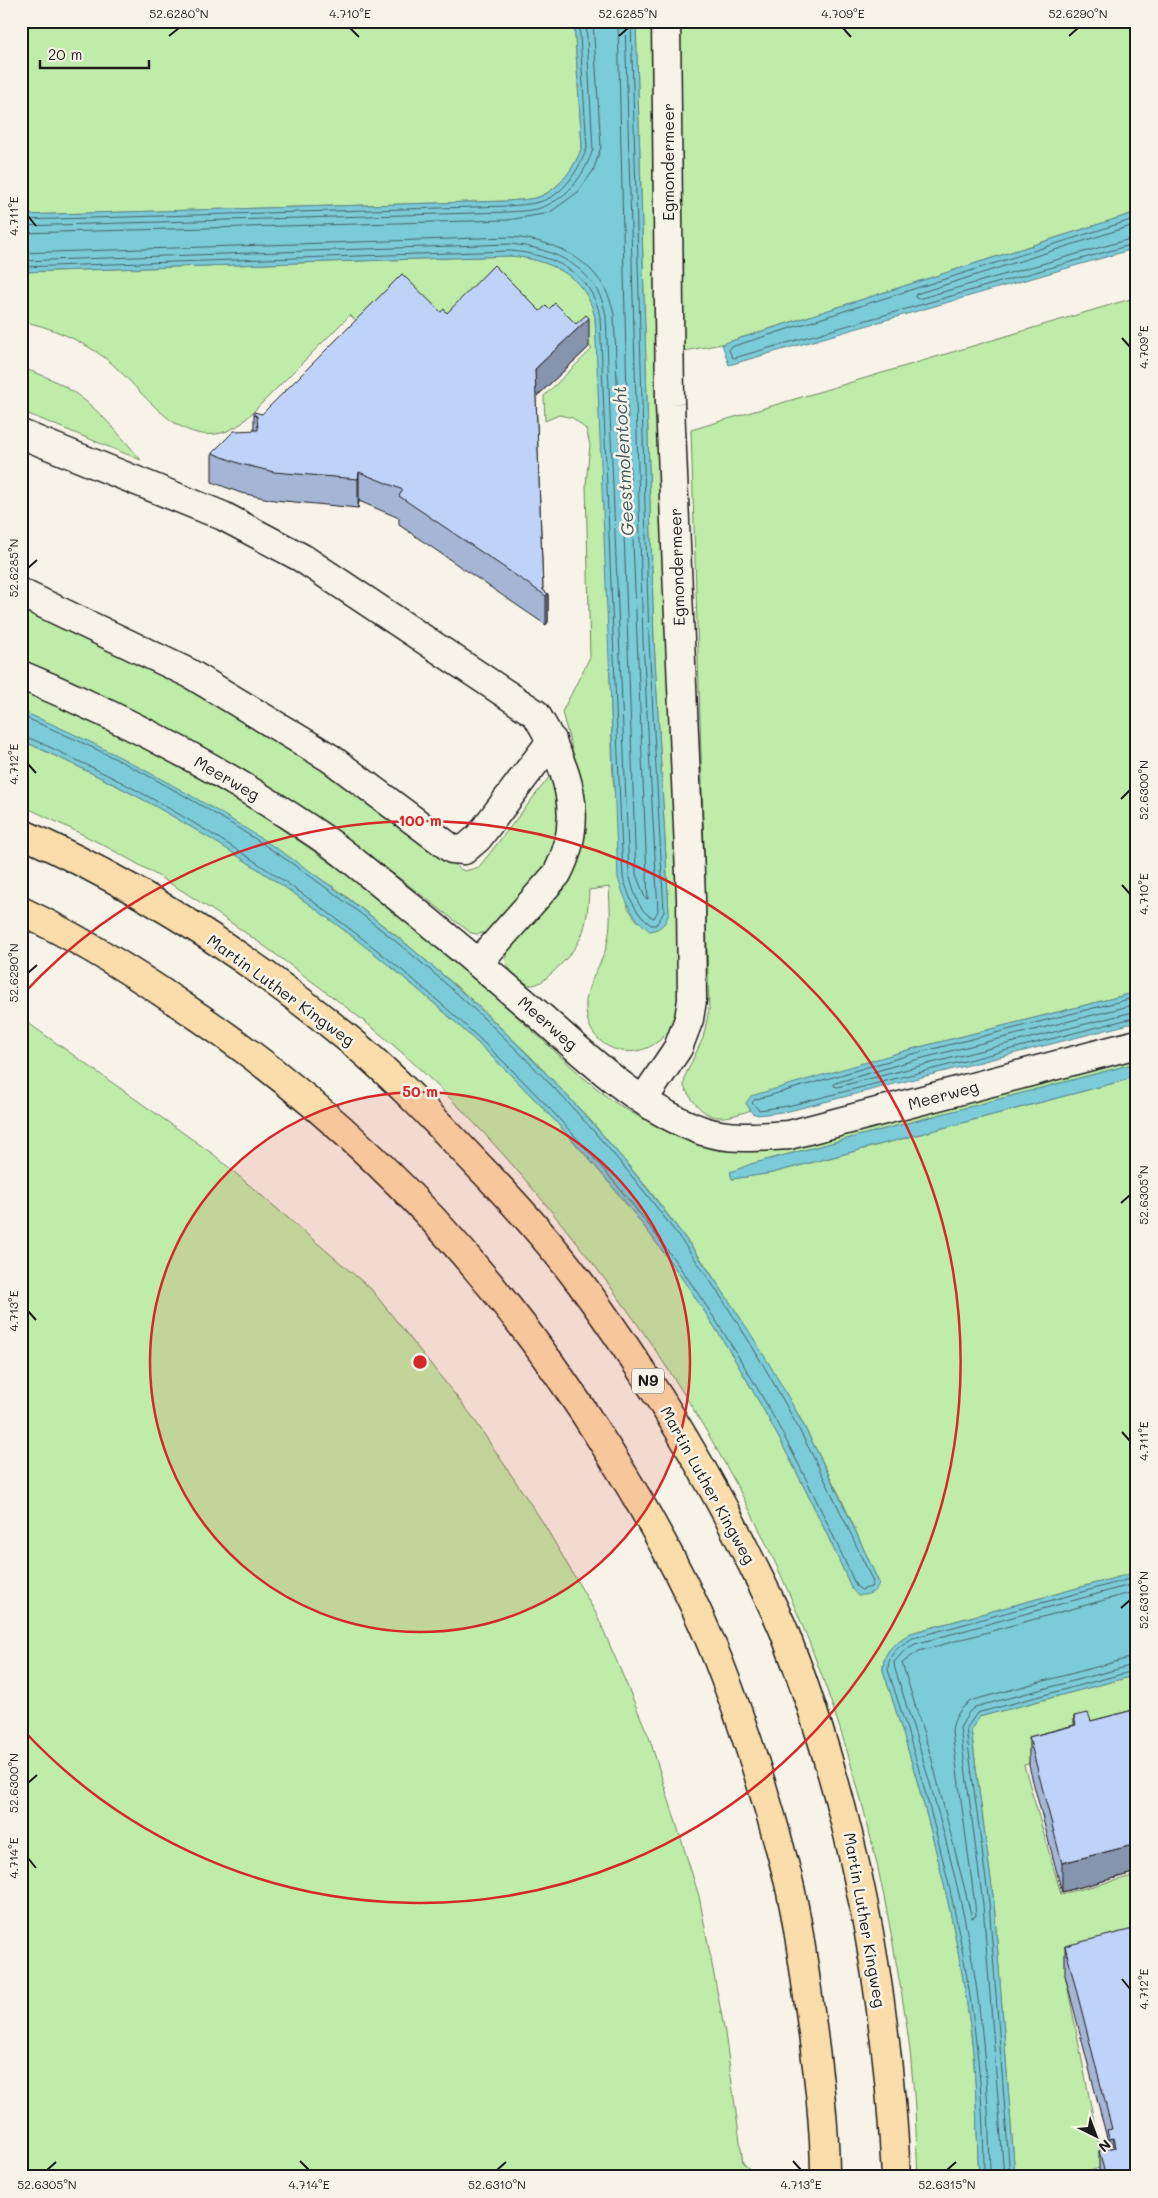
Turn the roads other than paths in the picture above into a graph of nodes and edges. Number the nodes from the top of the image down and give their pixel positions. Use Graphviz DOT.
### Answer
graph roads {
  1 [pos="666,21"];
  2 [pos="21,434"];
  3 [pos="21,593"];
  4 [pos="21,675"];
  5 [pos="552,740"];
  6 [pos="21,833"];
  7 [pos="21,911"];
  8 [pos="478,963"];
  9 [pos="1137,1044"];
  10 [pos="643,1100"];
  11 [pos="825,2177"];
  12 [pos="896,2177"];
  1 -- 10 [label="street, Egmondermeer"];
  2 -- 5 [label="street"];
  3 -- 5 [label="street"];
  4 -- 8 [label="street, Meerweg"];
  5 -- 8 [label="street"];
  6 -- 12 [label="highway, Martin Luther Kingweg / N9"];
  7 -- 11 [label="highway"];
  8 -- 10 [label="street, Meerweg"];
  9 -- 10 [label="street, Meerweg"];
}
